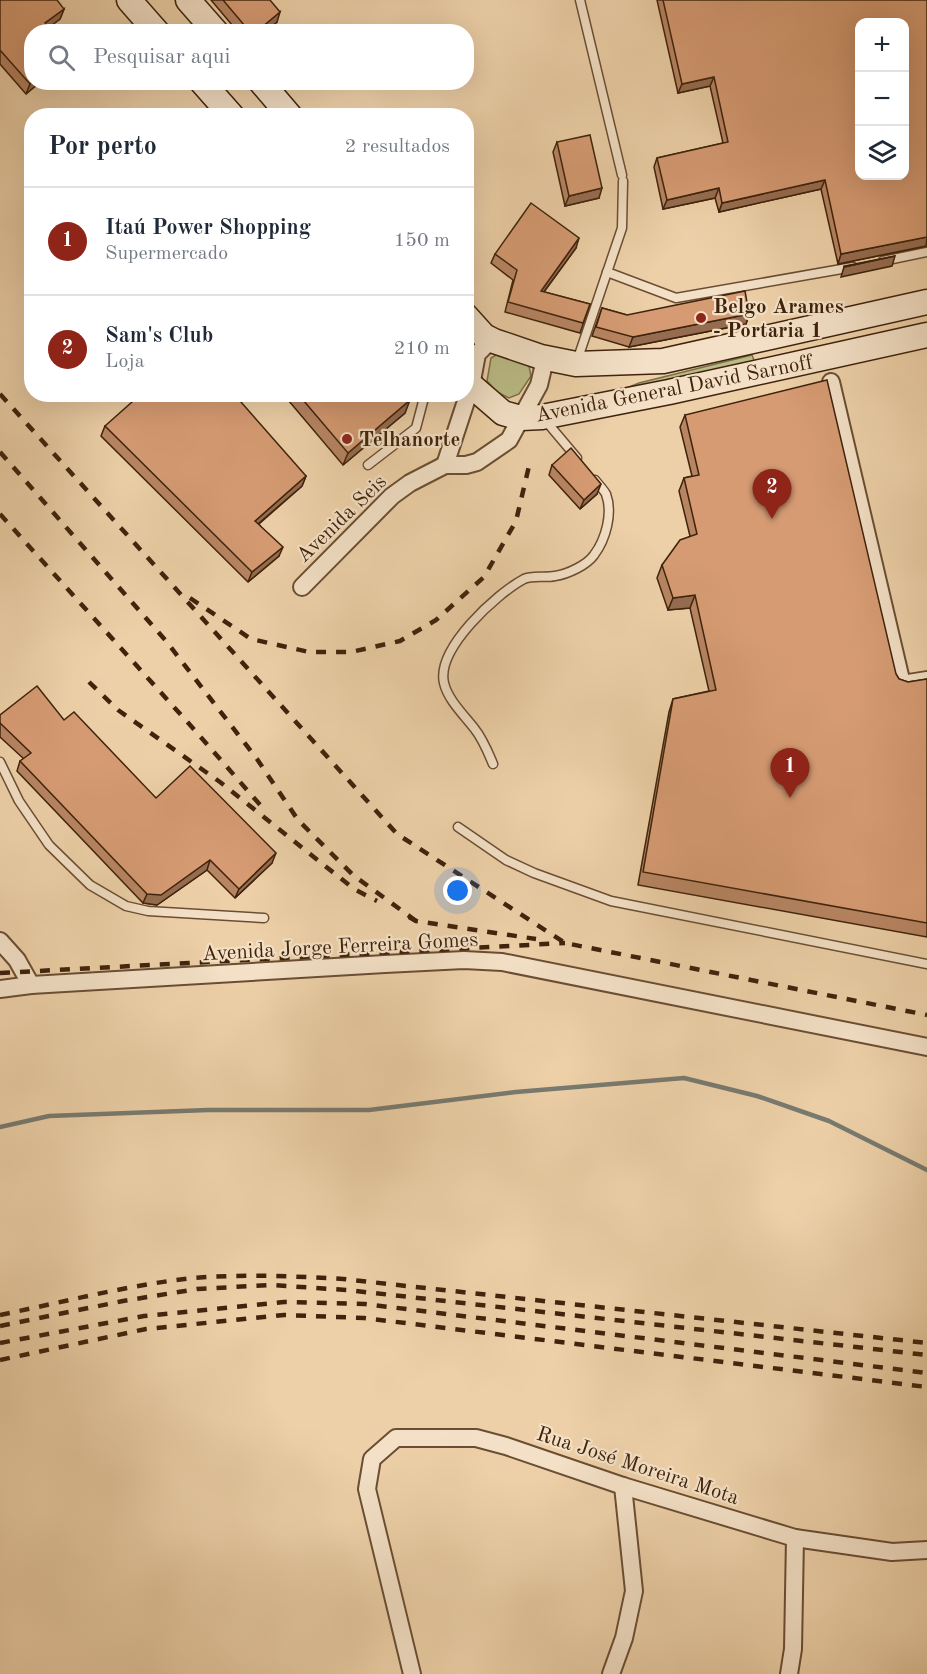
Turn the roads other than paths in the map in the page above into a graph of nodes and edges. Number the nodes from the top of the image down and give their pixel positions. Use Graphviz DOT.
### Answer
graph roads {
  1 [pos="129,0"];
  2 [pos="188,0"];
  3 [pos="580,0"];
  4 [pos="150,24"];
  5 [pos="209,24"];
  6 [pos="209,90"];
  7 [pos="268,90"];
  8 [pos="225,108"];
  9 [pos="283,108"];
  10 [pos="927,252"];
  11 [pos="873,263"];
  12 [pos="863,265"];
  13 [pos="607,272"];
  14 [pos="927,302"];
  15 [pos="474,325"];
  16 [pos="927,335"];
  17 [pos="494,341"];
  18 [pos="540,357"];
  19 [pos="576,364"];
  20 [pos="474,365"];
  21 [pos="831,382"];
  22 [pos="474,388"];
  23 [pos="423,402"];
  24 [pos="464,402"];
  25 [pos="532,418"];
  26 [pos="368,465"];
  27 [pos="445,465"];
  28 [pos="584,467"];
  29 [pos="591,476"];
  30 [pos="302,587"];
  31 [pos="927,680"];
  32 [pos="0,762"];
  33 [pos="493,764"];
  34 [pos="458,827"];
  35 [pos="264,918"];
  36 [pos="0,941"];
  37 [pos="927,964"];
  38 [pos="32,985"];
  39 [pos="0,989"];
  40 [pos="927,1047"];
  41 [pos="623,1486"];
  42 [pos="795,1538"];
  43 [pos="927,1550"];
  44 [pos="412,1674"];
  45 [pos="611,1674"];
  46 [pos="789,1674"];
  1 -- 4 [label="main road"];
  2 -- 5 [label="main road"];
  3 -- 13 [label="lane"];
  6 -- 8 [label="main road"];
  7 -- 9 [label="main road"];
  10 -- 11 [label="lane"];
  12 -- 13 [label="lane"];
  13 -- 19 [label="lane"];
  14 -- 19 [label="main road, Avenida General David Sarnoff"];
  15 -- 17 [label="main road, Avenida General David Sarnoff"];
  16 -- 25 [label="main road, Avenida General David Sarnoff"];
  17 -- 18 [label="main road, Avenida General David Sarnoff"];
  17 -- 20 [label="street"];
  18 -- 19 [label="main road, Avenida General David Sarnoff"];
  18 -- 25 [label="street, Avenida Seis"];
  21 -- 31 [label="street"];
  22 -- 25 [label="main road, Avenida General David Sarnoff"];
  23 -- 26 [label="lane"];
  24 -- 27 [label="street"];
  25 -- 27 [label="street, Avenida Seis"];
  25 -- 28 [label="lane"];
  27 -- 30 [label="street, Avenida Seis"];
  29 -- 33 [label="lane"];
  32 -- 35 [label="lane"];
  34 -- 37 [label="lane"];
  36 -- 38 [label="street"];
  38 -- 39 [label="street, Avenida Jorge Ferreira Gomes"];
  38 -- 40 [label="street, Avenida Jorge Ferreira Gomes"];
  41 -- 42 [label="street, Rua José Moreira Mota"];
  41 -- 44 [label="street, Rua José Moreira Mota"];
  41 -- 45 [label="street"];
  42 -- 43 [label="street, Rua José Moreira Mota"];
  42 -- 46 [label="street"];
}
